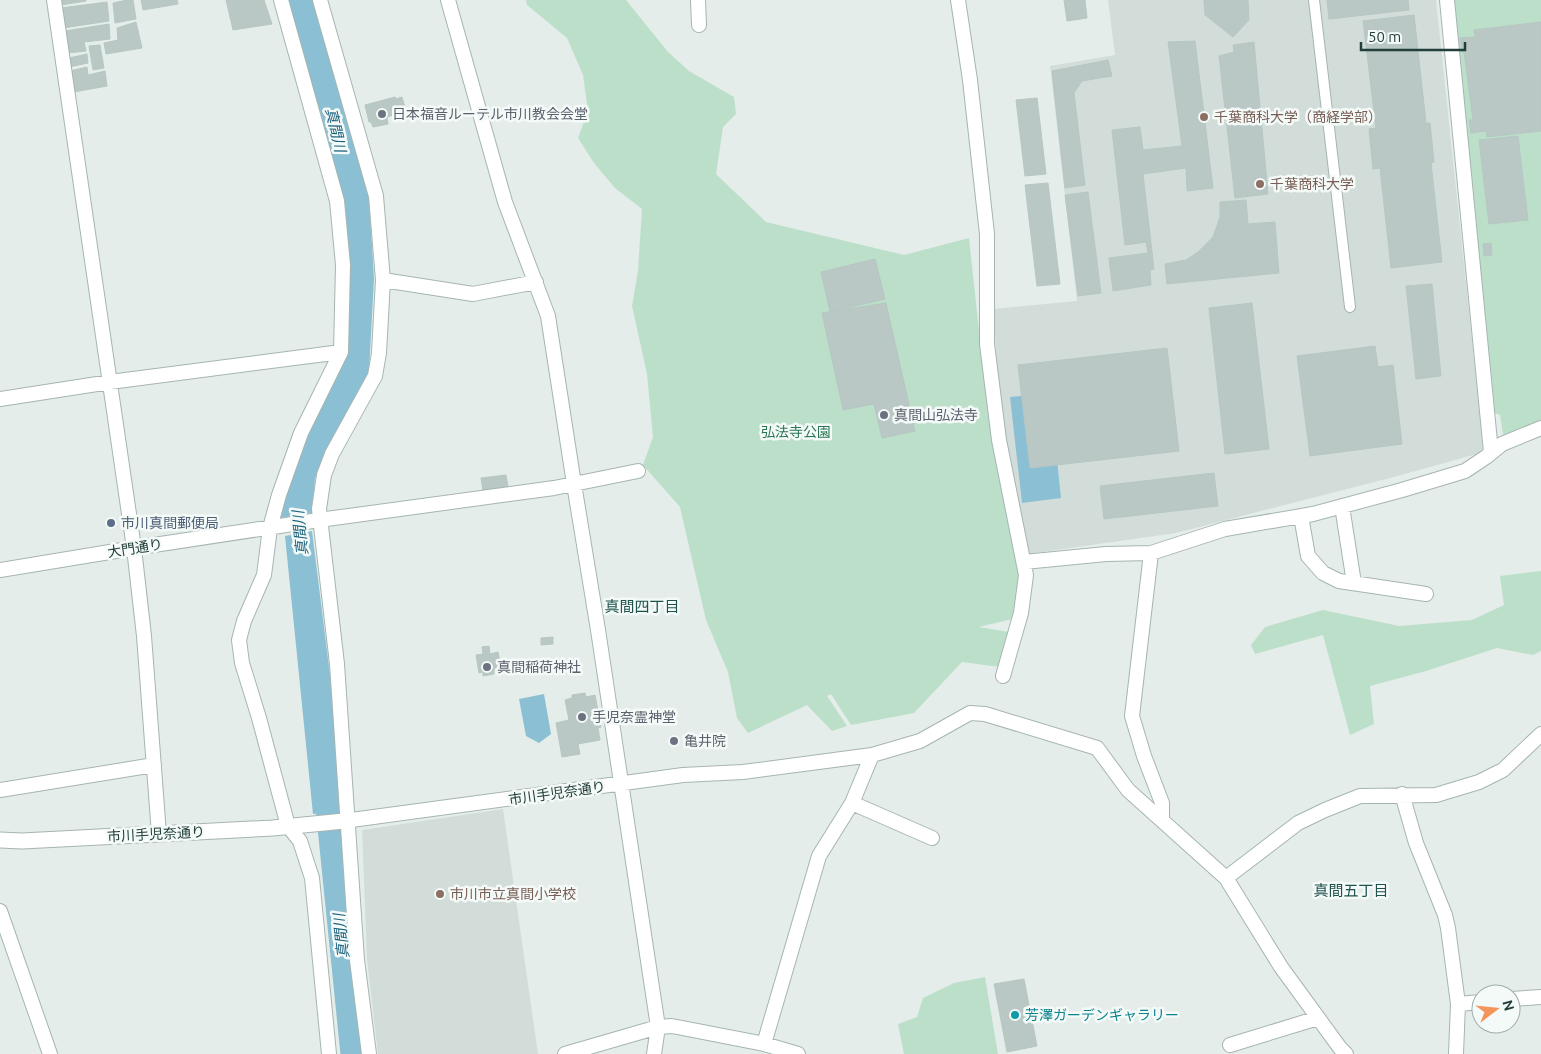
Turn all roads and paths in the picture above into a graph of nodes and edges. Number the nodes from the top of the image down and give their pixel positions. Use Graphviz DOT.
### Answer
graph roads {
  1 [pos="54,0"];
  2 [pos="280,0"];
  3 [pos="320,0"];
  4 [pos="448,0"];
  5 [pos="698,0"];
  6 [pos="958,0"];
  7 [pos="1314,0"];
  8 [pos="1447,0"];
  9 [pos="699,24"];
  10 [pos="383,280"];
  11 [pos="536,282"];
  12 [pos="1350,307"];
  13 [pos="341,352"];
  14 [pos="110,382"];
  15 [pos="0,399"];
  16 [pos="1541,428"];
  17 [pos="1491,452"];
  18 [pos="638,471"];
  19 [pos="574,484"];
  20 [pos="1342,506"];
  21 [pos="1300,516"];
  22 [pos="319,520"];
  23 [pos="270,528"];
  24 [pos="134,548"];
  25 [pos="1151,553"];
  26 [pos="1024,562"];
  27 [pos="0,570"];
  28 [pos="1354,584"];
  29 [pos="1426,594"];
  30 [pos="1003,676"];
  31 [pos="1541,734"];
  32 [pos="872,754"];
  33 [pos="154,766"];
  34 [pos="622,784"];
  35 [pos="0,790"];
  36 [pos="1402,794"];
  37 [pos="852,803"];
  38 [pos="1162,820"];
  39 [pos="346,821"];
  40 [pos="288,826"];
  41 [pos="159,834"];
  42 [pos="932,838"];
  43 [pos="0,840"];
  44 [pos="1226,878"];
  45 [pos="0,911"];
  46 [pos="1541,996"];
  47 [pos="1521,998"];
  48 [pos="1471,1003"];
  49 [pos="1458,1004"];
  50 [pos="1318,1018"];
  51 [pos="658,1028"];
  52 [pos="764,1044"];
  53 [pos="1230,1044"];
  54 [pos="50,1054"];
  55 [pos="329,1054"];
  56 [pos="369,1054"];
  57 [pos="565,1054"];
  58 [pos="654,1054"];
  59 [pos="795,1054"];
  60 [pos="1346,1054"];
  61 [pos="1456,1054"];
  1 -- 14 [label="street"];
  2 -- 13 [label="street"];
  3 -- 10 [label="street"];
  4 -- 11 [label="street"];
  5 -- 9 [label="street"];
  6 -- 26 [label="street"];
  7 -- 12 [label="street"];
  8 -- 17 [label="street"];
  10 -- 11 [label="street"];
  10 -- 22 [label="street"];
  11 -- 19 [label="street"];
  13 -- 14 [label="street"];
  13 -- 23 [label="street"];
  14 -- 15 [label="street"];
  14 -- 24 [label="street"];
  16 -- 17 [label="street"];
  17 -- 20 [label="street"];
  18 -- 19 [label="street, 大門通り"];
  19 -- 22 [label="street, 大門通り"];
  19 -- 34 [label="street"];
  20 -- 21 [label="street"];
  20 -- 28 [label="street"];
  21 -- 25 [label="street"];
  21 -- 28 [label="street"];
  22 -- 23 [label="street, 大門通り"];
  22 -- 39 [label="street"];
  23 -- 24 [label="street, 大門通り"];
  23 -- 40 [label="street"];
  24 -- 27 [label="street, 大門通り"];
  24 -- 33 [label="street"];
  25 -- 26 [label="street"];
  25 -- 38 [label="street"];
  26 -- 30 [label="street"];
  28 -- 29 [label="street"];
  31 -- 36 [label="street"];
  32 -- 34 [label="street, 市川手児奈通り"];
  32 -- 37 [label="street"];
  32 -- 38 [label="street, 市川手児奈通り"];
  33 -- 35 [label="street"];
  33 -- 41 [label="street"];
  34 -- 39 [label="street, 市川手児奈通り"];
  34 -- 51 [label="street"];
  36 -- 44 [label="street"];
  36 -- 49 [label="street"];
  37 -- 42 [label="street"];
  37 -- 52 [label="street"];
  38 -- 44 [label="street, 市川手児奈通り"];
  39 -- 40 [label="street, 市川手児奈通り"];
  39 -- 56 [label="street"];
  40 -- 41 [label="street, 市川手児奈通り"];
  40 -- 55 [label="street"];
  41 -- 43 [label="street, 市川手児奈通り"];
  44 -- 50 [label="street, 市川手児奈通り"];
  45 -- 54 [label="street"];
  46 -- 47 [label="street"];
  48 -- 49 [label="street"];
  49 -- 61 [label="street"];
  50 -- 53 [label="street"];
  50 -- 60 [label="street, 市川手児奈通り"];
  51 -- 52 [label="street"];
  51 -- 57 [label="street"];
  51 -- 58 [label="street"];
  52 -- 59 [label="street"];
}
